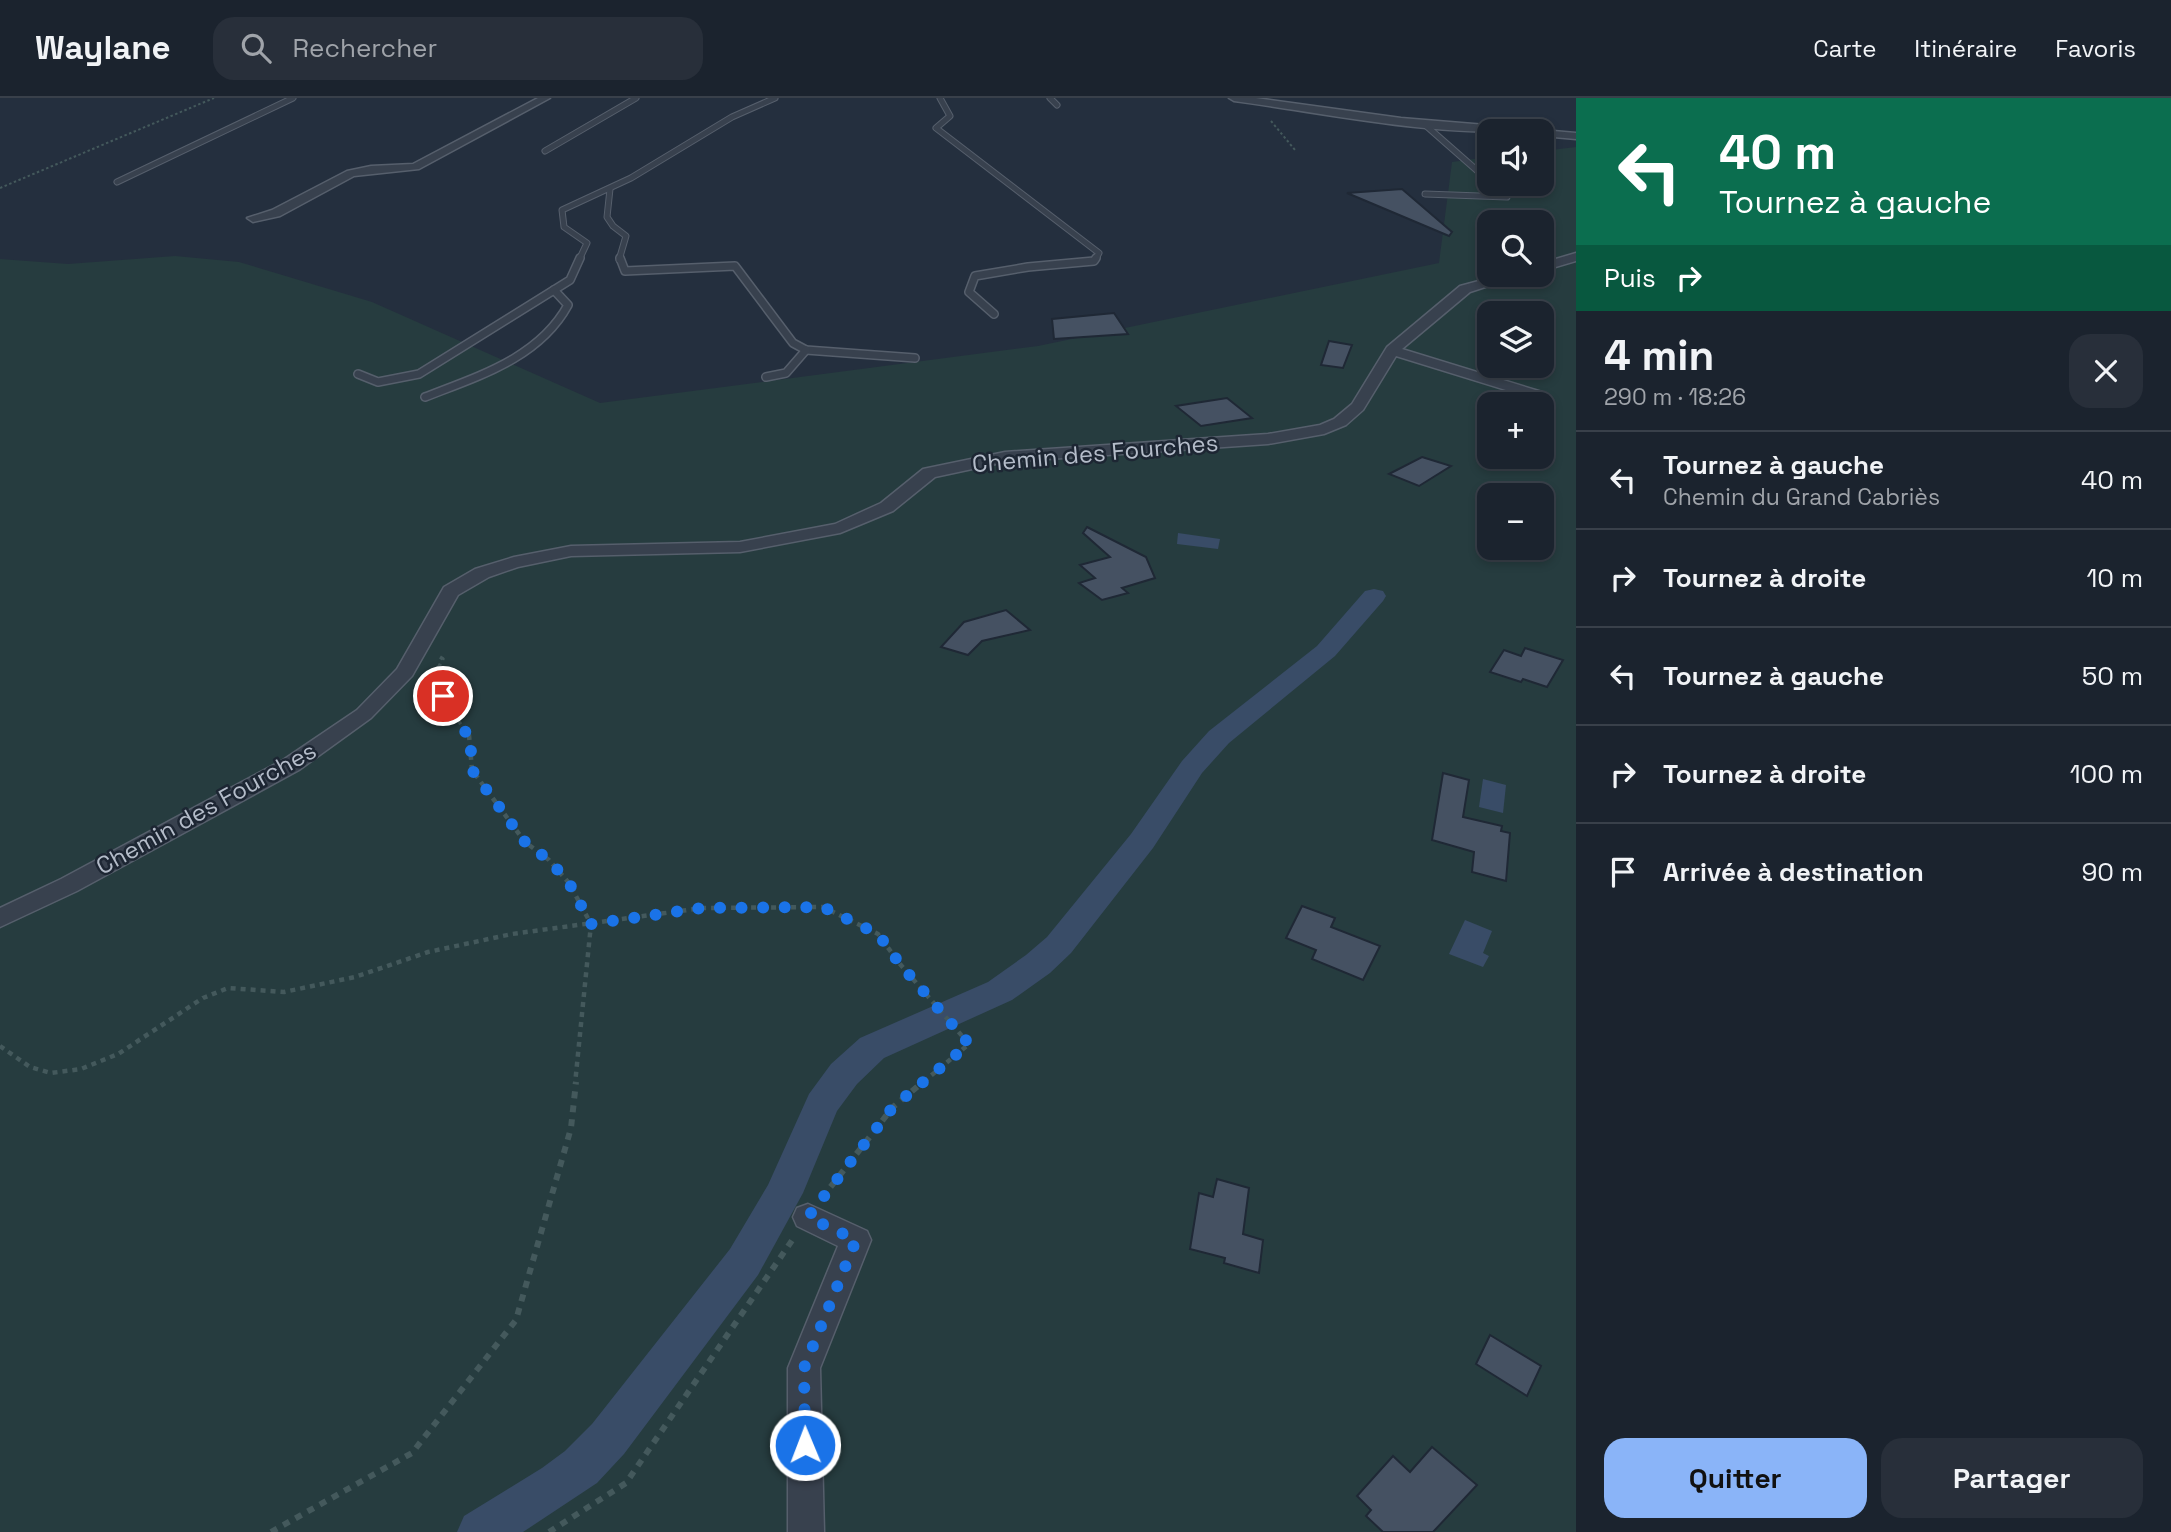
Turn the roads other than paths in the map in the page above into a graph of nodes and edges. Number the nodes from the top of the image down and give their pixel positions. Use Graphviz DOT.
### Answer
graph roads {
  1 [pos="293,98"];
  2 [pos="545,98"];
  3 [pos="636,98"];
  4 [pos="775,98"];
  5 [pos="940,98"];
  6 [pos="1050,98"];
  7 [pos="1234,98"];
  8 [pos="1057,105"];
  9 [pos="1423,123"];
  10 [pos="1477,127"];
  11 [pos="1554,134"];
  12 [pos="1576,136"];
  13 [pos="545,151"];
  14 [pos="1477,170"];
  15 [pos="117,183"];
  16 [pos="610,189"];
  17 [pos="1424,194"];
  18 [pos="1477,196"];
  19 [pos="1479,196"];
  20 [pos="1506,196"];
  21 [pos="253,218"];
  22 [pos="1576,257"];
  23 [pos="1554,263"];
  24 [pos="1477,286"];
  25 [pos="554,290"];
  26 [pos="994,314"];
  27 [pos="806,350"];
  28 [pos="1392,351"];
  29 [pos="915,358"];
  30 [pos="358,374"];
  31 [pos="766,377"];
  32 [pos="1527,392"];
  33 [pos="425,397"];
  34 [pos="0,918"];
  35 [pos="808,1217"];
  36 [pos="806,1532"];
  1 -- 15 [label="lane"];
  2 -- 21 [label="street"];
  3 -- 13 [label="lane"];
  4 -- 16 [label="lane"];
  5 -- 26 [label="lane"];
  6 -- 8 [label="lane"];
  7 -- 9 [label="street"];
  9 -- 10 [label="street"];
  9 -- 14 [label="lane"];
  11 -- 12 [label="street"];
  16 -- 25 [label="lane"];
  16 -- 27 [label="lane"];
  17 -- 18 [label="lane"];
  19 -- 20 [label="lane"];
  22 -- 23 [label="street"];
  24 -- 28 [label="street, Chemin des Fourches"];
  25 -- 30 [label="lane"];
  25 -- 33 [label="lane"];
  27 -- 29 [label="lane"];
  27 -- 31 [label="lane"];
  28 -- 32 [label="street"];
  28 -- 34 [label="street, Chemin des Fourches"];
  35 -- 36 [label="street"];
}
